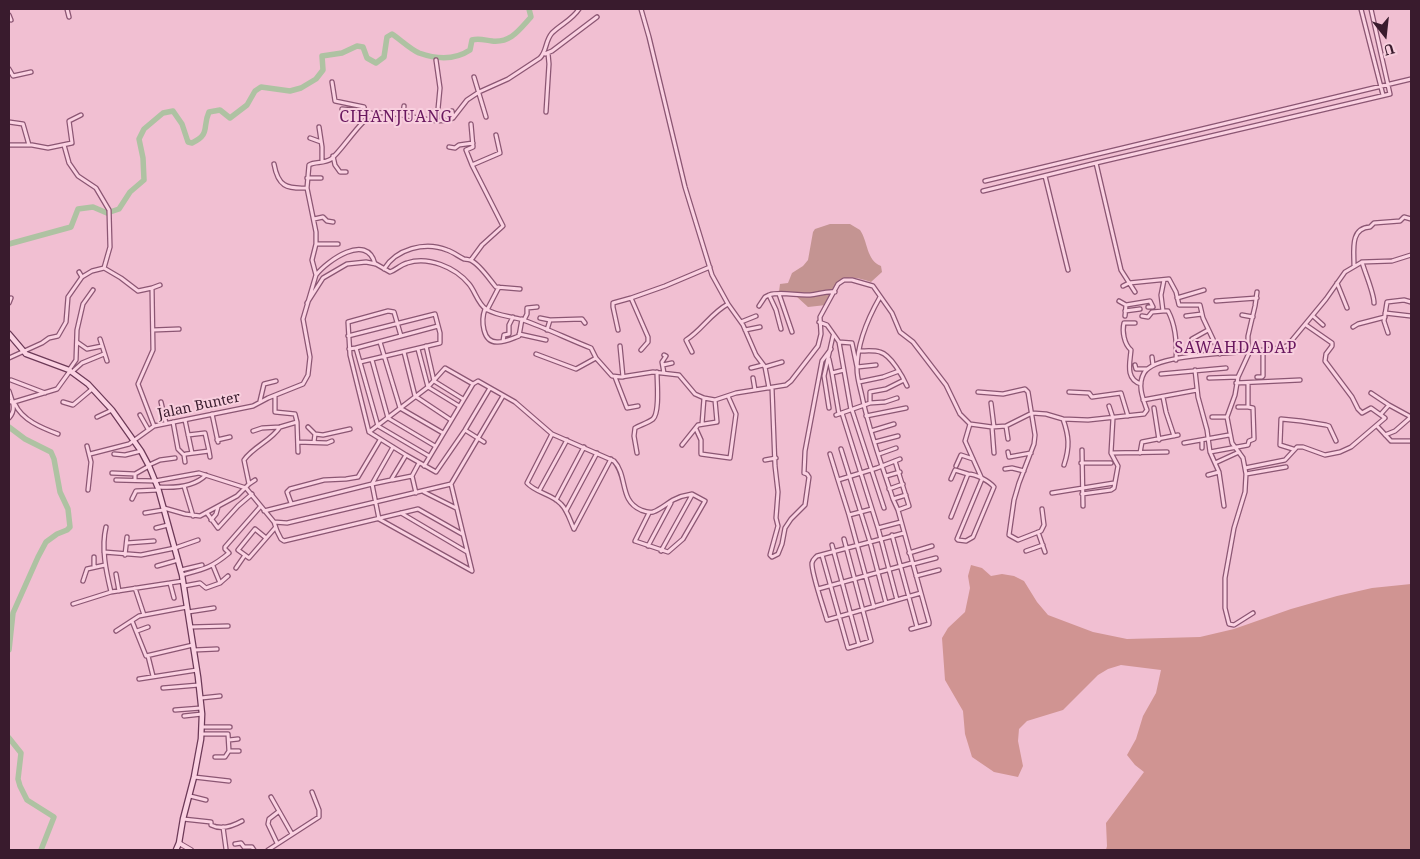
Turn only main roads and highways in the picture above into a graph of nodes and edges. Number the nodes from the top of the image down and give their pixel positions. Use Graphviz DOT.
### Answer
graph roads {
  1 [pos="9,334"];
  2 [pos="176,850"];
  1 -- 2 [label="main road"];
}
